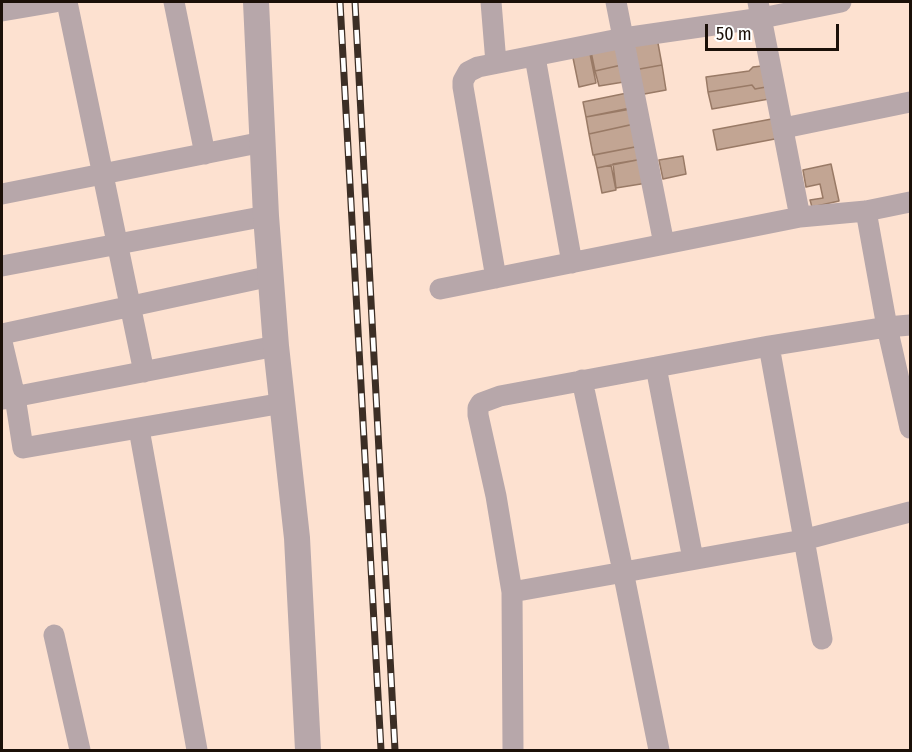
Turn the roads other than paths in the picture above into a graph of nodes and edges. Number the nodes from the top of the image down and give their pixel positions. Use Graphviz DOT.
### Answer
graph roads {
  1 [pos="55,2"];
  2 [pos="67,2"];
  3 [pos="174,2"];
  4 [pos="256,2"];
  5 [pos="491,2"];
  6 [pos="616,2"];
  7 [pos="841,2"];
  8 [pos="760,10"];
  9 [pos="2,11"];
  10 [pos="624,38"];
  11 [pos="535,57"];
  12 [pos="496,63"];
  13 [pos="910,102"];
  14 [pos="784,128"];
  15 [pos="263,142"];
  16 [pos="205,154"];
  17 [pos="102,174"];
  18 [pos="2,194"];
  19 [pos="910,202"];
  20 [pos="866,211"];
  21 [pos="266,216"];
  22 [pos="800,217"];
  23 [pos="117,244"];
  24 [pos="664,244"];
  25 [pos="572,263"];
  26 [pos="2,267"];
  27 [pos="271,276"];
  28 [pos="496,278"];
  29 [pos="440,289"];
  30 [pos="130,307"];
  31 [pos="910,325"];
  32 [pos="887,327"];
  33 [pos="2,334"];
  34 [pos="2,342"];
  35 [pos="276,346"];
  36 [pos="769,346"];
  37 [pos="656,367"];
  38 [pos="144,372"];
  39 [pos="582,380"];
  40 [pos="7,396"];
  41 [pos="283,403"];
  42 [pos="910,428"];
  43 [pos="139,429"];
  44 [pos="910,512"];
  45 [pos="803,540"];
  46 [pos="693,559"];
  47 [pos="623,571"];
  48 [pos="512,592"];
  49 [pos="54,634"];
  50 [pos="822,639"];
  51 [pos="80,750"];
  52 [pos="197,750"];
  53 [pos="306,750"];
  54 [pos="513,750"];
  55 [pos="658,750"];
  1 -- 9 [label="street"];
  2 -- 17 [label="street"];
  3 -- 16 [label="street"];
  4 -- 15 [label="street"];
  5 -- 12 [label="street"];
  6 -- 10 [label="street"];
  7 -- 8 [label="street"];
  8 -- 10 [label="street"];
  8 -- 14 [label="street"];
  10 -- 11 [label="street"];
  10 -- 24 [label="street"];
  11 -- 12 [label="street"];
  11 -- 25 [label="street"];
  12 -- 28 [label="street"];
  13 -- 14 [label="street"];
  14 -- 22 [label="street"];
  15 -- 16 [label="street"];
  15 -- 21 [label="street"];
  16 -- 17 [label="street"];
  17 -- 18 [label="street"];
  17 -- 23 [label="street"];
  19 -- 20 [label="street"];
  20 -- 22 [label="street"];
  20 -- 32 [label="street"];
  21 -- 23 [label="street"];
  21 -- 27 [label="street"];
  22 -- 24 [label="street"];
  23 -- 26 [label="street"];
  23 -- 30 [label="street"];
  24 -- 25 [label="street"];
  25 -- 28 [label="street"];
  27 -- 30 [label="street"];
  27 -- 35 [label="street"];
  28 -- 29 [label="street"];
  30 -- 33 [label="street"];
  30 -- 38 [label="street"];
  31 -- 32 [label="street"];
  32 -- 36 [label="street"];
  32 -- 42 [label="street"];
  34 -- 40 [label="street"];
  35 -- 38 [label="street"];
  35 -- 41 [label="street"];
  36 -- 37 [label="street"];
  36 -- 45 [label="street"];
  37 -- 39 [label="street"];
  37 -- 46 [label="street"];
  38 -- 40 [label="street"];
  39 -- 47 [label="street"];
  39 -- 48 [label="street"];
  40 -- 43 [label="street"];
  41 -- 43 [label="street"];
  41 -- 53 [label="street"];
  43 -- 52 [label="street"];
  44 -- 45 [label="street"];
  45 -- 46 [label="street"];
  45 -- 50 [label="street"];
  46 -- 47 [label="street"];
  47 -- 48 [label="street"];
  47 -- 55 [label="street"];
  48 -- 54 [label="street"];
  49 -- 51 [label="street"];
}
